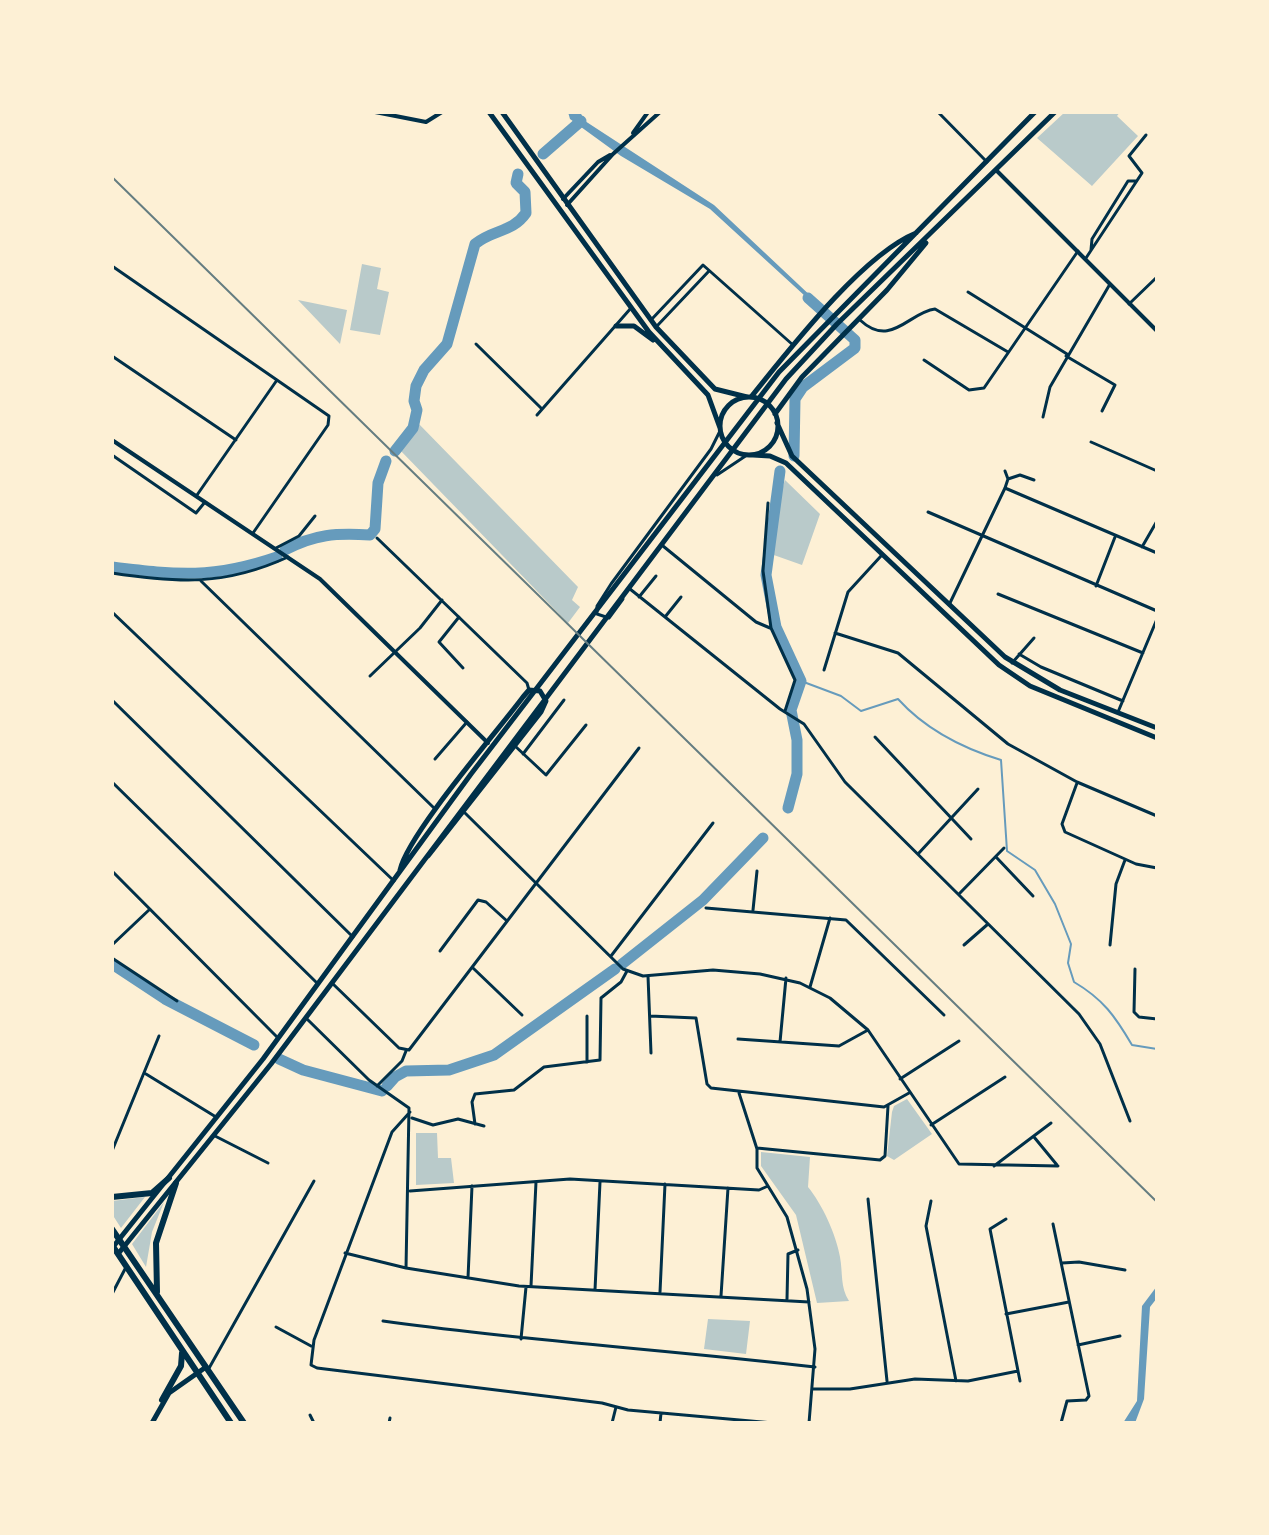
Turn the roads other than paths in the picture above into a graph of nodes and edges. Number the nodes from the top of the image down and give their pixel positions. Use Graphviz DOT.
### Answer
graph roads {
  1 [pos="375,112"];
  2 [pos="442,112"];
  3 [pos="489,112"];
  4 [pos="502,112"];
  5 [pos="648,112"];
  6 [pos="660,112"];
  7 [pos="938,112"];
  8 [pos="1035,112"];
  9 [pos="1055,112"];
  10 [pos="632,135"];
  11 [pos="1146,135"];
  12 [pos="987,162"];
  13 [pos="996,170"];
  14 [pos="565,202"];
  15 [pos="942,223"];
  16 [pos="919,232"];
  17 [pos="1078,251"];
  18 [pos="1086,258"];
  19 [pos="112,266"];
  20 [pos="709,271"];
  21 [pos="1157,277"];
  22 [pos="1110,284"];
  23 [pos="968,292"];
  24 [pos="1129,304"];
  25 [pos="631,308"];
  26 [pos="651,320"];
  27 [pos="858,320"];
  28 [pos="616,326"];
  29 [pos="656,327"];
  30 [pos="1023,328"];
  31 [pos="1157,331"];
  32 [pos="476,344"];
  33 [pos="793,345"];
  34 [pos="666,350"];
  35 [pos="1008,352"];
  36 [pos="1066,355"];
  37 [pos="112,356"];
  38 [pos="924,360"];
  39 [pos="277,380"];
  40 [pos="749,397"];
  41 [pos="542,409"];
  42 [pos="1102,411"];
  43 [pos="775,414"];
  44 [pos="537,415"];
  45 [pos="1043,417"];
  46 [pos="777,423"];
  47 [pos="720,429"];
  48 [pos="236,440"];
  49 [pos="113,442"];
  50 [pos="1091,442"];
  51 [pos="112,455"];
  52 [pos="750,455"];
  53 [pos="1005,471"];
  54 [pos="1157,471"];
  55 [pos="1008,479"];
  56 [pos="1034,480"];
  57 [pos="1005,488"];
  58 [pos="196,496"];
  59 [pos="205,502"];
  60 [pos="768,503"];
  61 [pos="928,512"];
  62 [pos="315,516"];
  63 [pos="1157,521"];
  64 [pos="253,533"];
  65 [pos="1116,536"];
  66 [pos="982,537"];
  67 [pos="377,538"];
  68 [pos="663,546"];
  69 [pos="1142,547"];
  70 [pos="276,548"];
  71 [pos="1157,553"];
  72 [pos="881,556"];
  73 [pos="288,557"];
  74 [pos="112,573"];
  75 [pos="656,576"];
  76 [pos="201,581"];
  77 [pos="1096,586"];
  78 [pos="630,589"];
  79 [pos="998,594"];
  80 [pos="639,597"];
  81 [pos="681,597"];
  82 [pos="442,600"];
  83 [pos="948,606"];
  84 [pos="1157,611"];
  85 [pos="112,612"];
  86 [pos="459,617"];
  87 [pos="665,617"];
  88 [pos="1157,619"];
  89 [pos="771,628"];
  90 [pos="835,633"];
  91 [pos="1034,638"];
  92 [pos="394,651"];
  93 [pos="1143,653"];
  94 [pos="1019,654"];
  95 [pos="1012,663"];
  96 [pos="463,668"];
  97 [pos="824,670"];
  98 [pos="370,676"];
  99 [pos="529,690"];
  100 [pos="112,700"];
  101 [pos="564,700"];
  102 [pos="1123,701"];
  103 [pos="787,713"];
  104 [pos="1118,713"];
  105 [pos="467,722"];
  106 [pos="586,725"];
  107 [pos="1157,728"];
  108 [pos="875,737"];
  109 [pos="1157,738"];
  110 [pos="488,743"];
  111 [pos="515,746"];
  112 [pos="639,748"];
  113 [pos="523,754"];
  114 [pos="435,759"];
  115 [pos="112,782"];
  116 [pos="1077,782"];
  117 [pos="978,789"];
  118 [pos="437,810"];
  119 [pos="465,813"];
  120 [pos="1157,816"];
  121 [pos="951,818"];
  122 [pos="713,823"];
  123 [pos="971,839"];
  124 [pos="1004,848"];
  125 [pos="918,854"];
  126 [pos="996,857"];
  127 [pos="1125,860"];
  128 [pos="1157,868"];
  129 [pos="112,871"];
  130 [pos="757,871"];
  131 [pos="399,875"];
  132 [pos="394,881"];
  133 [pos="406,881"];
  134 [pos="536,884"];
  135 [pos="959,894"];
  136 [pos="1033,896"];
  137 [pos="706,908"];
  138 [pos="150,909"];
  139 [pos="753,910"];
  140 [pos="830,918"];
  141 [pos="507,922"];
  142 [pos="989,923"];
  143 [pos="353,937"];
  144 [pos="112,945"];
  145 [pos="964,945"];
  146 [pos="1110,945"];
  147 [pos="440,951"];
  148 [pos="610,957"];
  149 [pos="112,958"];
  150 [pos="473,968"];
  151 [pos="1135,969"];
  152 [pos="627,971"];
  153 [pos="648,976"];
  154 [pos="786,978"];
  155 [pos="332,983"];
  156 [pos="318,984"];
  157 [pos="810,987"];
  158 [pos="177,1001"];
  159 [pos="522,1015"];
  160 [pos="944,1015"];
  161 [pos="587,1016"];
  162 [pos="650,1016"];
  163 [pos="306,1018"];
  164 [pos="1157,1019"];
  165 [pos="868,1030"];
  166 [pos="159,1036"];
  167 [pos="278,1038"];
  168 [pos="738,1039"];
  169 [pos="959,1041"];
  170 [pos="780,1042"];
  171 [pos="406,1051"];
  172 [pos="651,1053"];
  173 [pos="587,1062"];
  174 [pos="146,1074"];
  175 [pos="1005,1077"];
  176 [pos="900,1079"];
  177 [pos="377,1086"];
  178 [pos="739,1093"];
  179 [pos="909,1093"];
  180 [pos="888,1106"];
  181 [pos="410,1112"];
  182 [pos="216,1117"];
  183 [pos="411,1117"];
  184 [pos="1130,1121"];
  185 [pos="1051,1123"];
  186 [pos="475,1124"];
  187 [pos="484,1126"];
  188 [pos="930,1126"];
  189 [pos="215,1136"];
  190 [pos="1034,1137"];
  191 [pos="756,1147"];
  192 [pos="112,1151"];
  193 [pos="268,1163"];
  194 [pos="994,1166"];
  195 [pos="169,1178"];
  196 [pos="314,1181"];
  197 [pos="536,1181"];
  198 [pos="600,1181"];
  199 [pos="176,1183"];
  200 [pos="665,1184"];
  201 [pos="472,1186"];
  202 [pos="768,1186"];
  203 [pos="728,1188"];
  204 [pos="410,1191"];
  205 [pos="112,1197"];
  206 [pos="868,1199"];
  207 [pos="931,1201"];
  208 [pos="1006,1219"];
  209 [pos="1053,1224"];
  210 [pos="112,1229"];
  211 [pos="122,1243"];
  212 [pos="114,1249"];
  213 [pos="798,1250"];
  214 [pos="345,1253"];
  215 [pos="1062,1263"];
  216 [pos="126,1266"];
  217 [pos="406,1268"];
  218 [pos="1125,1270"];
  219 [pos="468,1278"];
  220 [pos="528,1286"];
  221 [pos="595,1290"];
  222 [pos="660,1293"];
  223 [pos="112,1294"];
  224 [pos="158,1296"];
  225 [pos="721,1297"];
  226 [pos="787,1300"];
  227 [pos="809,1302"];
  228 [pos="1069,1302"];
  229 [pos="1006,1314"];
  230 [pos="383,1321"];
  231 [pos="276,1327"];
  232 [pos="1120,1336"];
  233 [pos="521,1339"];
  234 [pos="1078,1345"];
  235 [pos="312,1346"];
  236 [pos="181,1350"];
  237 [pos="815,1367"];
  238 [pos="207,1368"];
  239 [pos="1018,1371"];
  240 [pos="197,1373"];
  241 [pos="887,1381"];
  242 [pos="956,1381"];
  243 [pos="1020,1381"];
  244 [pos="813,1389"];
  245 [pos="162,1400"];
  246 [pos="616,1407"];
  247 [pos="661,1413"];
  248 [pos="310,1415"];
  249 [pos="723,1421"];
  250 [pos="745,1422"];
  251 [pos="152,1423"];
  252 [pos="231,1423"];
  253 [pos="244,1423"];
  254 [pos="314,1423"];
  255 [pos="612,1423"];
  256 [pos="660,1423"];
  257 [pos="773,1423"];
  258 [pos="809,1423"];
  259 [pos="1061,1423"];
  1 -- 2 [label="street"];
  3 -- 25 [label="main road"];
  4 -- 14 [label="main road"];
  5 -- 10 [label="street"];
  6 -- 10 [label="street"];
  7 -- 12 [label="street"];
  8 -- 12 [label="main road"];
  9 -- 13 [label="main road"];
  10 -- 14 [label="street"];
  11 -- 18 [label="street"];
  12 -- 16 [label="main road"];
  13 -- 15 [label="main road"];
  13 -- 17 [label="street"];
  14 -- 26 [label="main road"];
  15 -- 27 [label="main road"];
  15 -- 133 [label="main road"];
  16 -- 33 [label="main road"];
  16 -- 131 [label="main road"];
  17 -- 18 [label="street"];
  17 -- 30 [label="street"];
  18 -- 22 [label="street"];
  19 -- 39 [label="street"];
  20 -- 26 [label="street"];
  20 -- 29 [label="street"];
  20 -- 33 [label="street"];
  21 -- 24 [label="street"];
  22 -- 24 [label="street"];
  22 -- 36 [label="street"];
  23 -- 30 [label="street"];
  24 -- 31 [label="street"];
  25 -- 28 [label="street"];
  25 -- 34 [label="main road"];
  26 -- 29 [label="main road"];
  27 -- 35 [label="street"];
  27 -- 43 [label="main road"];
  28 -- 34 [label="main road"];
  28 -- 41 [label="street"];
  29 -- 40 [label="main road"];
  30 -- 35 [label="street"];
  30 -- 36 [label="street"];
  32 -- 41 [label="street"];
  33 -- 40 [label="main road"];
  34 -- 47 [label="main road"];
  35 -- 38 [label="street"];
  36 -- 42 [label="street"];
  36 -- 45 [label="street"];
  37 -- 48 [label="street"];
  39 -- 48 [label="street"];
  39 -- 64 [label="street"];
  40 -- 43 [label="main road"];
  40 -- 47 [label="main road"];
  41 -- 44 [label="street"];
  43 -- 46 [label="main road"];
  46 -- 52 [label="main road"];
  46 -- 83 [label="main road"];
  47 -- 52 [label="main road"];
  47 -- 78 [label="street"];
  48 -- 58 [label="street"];
  49 -- 58 [label="street"];
  50 -- 54 [label="street"];
  51 -- 59 [label="street"];
  52 -- 68 [label="street"];
  52 -- 72 [label="main road"];
  53 -- 55 [label="street"];
  55 -- 56 [label="street"];
  55 -- 57 [label="street"];
  57 -- 65 [label="street"];
  57 -- 66 [label="street"];
  58 -- 59 [label="street"];
  59 -- 64 [label="street"];
  60 -- 89 [label="street"];
  61 -- 66 [label="street"];
  62 -- 70 [label="street"];
  63 -- 69 [label="street"];
  64 -- 70 [label="street"];
  65 -- 69 [label="street"];
  65 -- 77 [label="street"];
  66 -- 77 [label="street"];
  66 -- 83 [label="street"];
  67 -- 82 [label="street"];
  68 -- 78 [label="street"];
  68 -- 89 [label="street"];
  69 -- 71 [label="street"];
  70 -- 73 [label="street"];
  72 -- 90 [label="street"];
  72 -- 109 [label="main road"];
  73 -- 76 [label="street"];
  73 -- 92 [label="street"];
  74 -- 76 [label="street"];
  75 -- 80 [label="street"];
  76 -- 118 [label="street"];
  77 -- 84 [label="street"];
  78 -- 80 [label="street"];
  79 -- 93 [label="street"];
  80 -- 87 [label="street"];
  81 -- 87 [label="street"];
  82 -- 86 [label="street"];
  82 -- 92 [label="street"];
  83 -- 95 [label="main road"];
  85 -- 132 [label="street"];
  86 -- 96 [label="street"];
  86 -- 99 [label="street"];
  87 -- 103 [label="street"];
  88 -- 93 [label="street"];
  89 -- 103 [label="street"];
  90 -- 97 [label="street"];
  90 -- 116 [label="street"];
  91 -- 94 [label="street"];
  92 -- 98 [label="street"];
  92 -- 105 [label="street"];
  93 -- 102 [label="street"];
  94 -- 95 [label="street"];
  94 -- 102 [label="street"];
  95 -- 104 [label="main road"];
  99 -- 110 [label="main road"];
  99 -- 111 [label="main road"];
  100 -- 143 [label="street"];
  101 -- 113 [label="street"];
  102 -- 104 [label="street"];
  103 -- 125 [label="street"];
  104 -- 107 [label="main road"];
  105 -- 110 [label="street"];
  105 -- 114 [label="street"];
  106 -- 113 [label="street"];
  108 -- 121 [label="street"];
  110 -- 118 [label="main road"];
  111 -- 113 [label="street"];
  111 -- 119 [label="main road"];
  112 -- 134 [label="street"];
  115 -- 156 [label="street"];
  116 -- 120 [label="street"];
  116 -- 127 [label="street"];
  117 -- 121 [label="street"];
  118 -- 131 [label="main road"];
  119 -- 133 [label="main road"];
  119 -- 134 [label="street"];
  121 -- 123 [label="street"];
  121 -- 125 [label="street"];
  122 -- 148 [label="street"];
  124 -- 126 [label="street"];
  125 -- 135 [label="street"];
  126 -- 135 [label="street"];
  126 -- 136 [label="street"];
  127 -- 128 [label="street"];
  127 -- 146 [label="street"];
  129 -- 138 [label="street"];
  130 -- 139 [label="street"];
  131 -- 132 [label="main road"];
  132 -- 143 [label="main road"];
  133 -- 155 [label="main road"];
  134 -- 141 [label="street"];
  134 -- 148 [label="street"];
  135 -- 142 [label="street"];
  137 -- 139 [label="street"];
  138 -- 144 [label="street"];
  138 -- 167 [label="street"];
  139 -- 140 [label="street"];
  140 -- 157 [label="street"];
  140 -- 160 [label="street"];
  141 -- 147 [label="street"];
  141 -- 150 [label="street"];
  142 -- 145 [label="street"];
  142 -- 184 [label="street"];
  143 -- 156 [label="main road"];
  148 -- 152 [label="street"];
  149 -- 158 [label="street"];
  150 -- 159 [label="street"];
  150 -- 171 [label="street"];
  151 -- 164 [label="street"];
  152 -- 153 [label="street"];
  152 -- 173 [label="street"];
  153 -- 154 [label="street"];
  153 -- 162 [label="street"];
  154 -- 157 [label="street"];
  154 -- 170 [label="street"];
  155 -- 163 [label="main road"];
  155 -- 171 [label="street"];
  156 -- 167 [label="main road"];
  157 -- 165 [label="street"];
  161 -- 173 [label="street"];
  162 -- 172 [label="street"];
  162 -- 178 [label="street"];
  163 -- 177 [label="street"];
  163 -- 189 [label="main road"];
  165 -- 170 [label="street"];
  165 -- 176 [label="street"];
  166 -- 174 [label="street"];
  167 -- 182 [label="main road"];
  168 -- 170 [label="street"];
  169 -- 176 [label="street"];
  171 -- 177 [label="street"];
  173 -- 186 [label="street"];
  174 -- 182 [label="street"];
  174 -- 192 [label="street"];
  175 -- 188 [label="street"];
  176 -- 179 [label="street"];
  177 -- 181 [label="street"];
  178 -- 180 [label="street"];
  178 -- 191 [label="street"];
  179 -- 180 [label="street"];
  179 -- 188 [label="street"];
  180 -- 191 [label="street"];
  181 -- 183 [label="street"];
  181 -- 214 [label="street"];
  182 -- 195 [label="main road"];
  183 -- 186 [label="street"];
  183 -- 204 [label="street"];
  185 -- 190 [label="street"];
  186 -- 187 [label="street"];
  188 -- 194 [label="street"];
  189 -- 193 [label="street"];
  189 -- 199 [label="main road"];
  190 -- 194 [label="street"];
  190 -- 194 [label="street"];
  191 -- 202 [label="street"];
  195 -- 205 [label="main road"];
  195 -- 211 [label="main road"];
  196 -- 238 [label="street"];
  197 -- 198 [label="street"];
  197 -- 201 [label="street"];
  197 -- 220 [label="street"];
  198 -- 200 [label="street"];
  198 -- 221 [label="street"];
  199 -- 211 [label="main road"];
  199 -- 224 [label="main road"];
  200 -- 203 [label="street"];
  200 -- 222 [label="street"];
  201 -- 204 [label="street"];
  201 -- 219 [label="street"];
  202 -- 203 [label="street"];
  202 -- 213 [label="street"];
  203 -- 225 [label="street"];
  204 -- 217 [label="street"];
  206 -- 241 [label="street"];
  207 -- 242 [label="street"];
  208 -- 229 [label="street"];
  209 -- 215 [label="street"];
  210 -- 211 [label="main road"];
  211 -- 212 [label="main road"];
  211 -- 224 [label="main road"];
  212 -- 216 [label="main road"];
  213 -- 226 [label="street"];
  213 -- 227 [label="street"];
  214 -- 217 [label="street"];
  214 -- 235 [label="street"];
  215 -- 218 [label="street"];
  215 -- 228 [label="street"];
  216 -- 223 [label="street"];
  216 -- 236 [label="main road"];
  217 -- 219 [label="street"];
  219 -- 220 [label="street"];
  220 -- 221 [label="street"];
  220 -- 233 [label="street"];
  221 -- 222 [label="street"];
  222 -- 225 [label="street"];
  224 -- 238 [label="main road"];
  225 -- 226 [label="street"];
  226 -- 227 [label="street"];
  227 -- 237 [label="street"];
  228 -- 229 [label="street"];
  228 -- 234 [label="street"];
  229 -- 239 [label="street"];
  230 -- 233 [label="street"];
  231 -- 235 [label="street"];
  232 -- 234 [label="street"];
  233 -- 237 [label="street"];
  234 -- 259 [label="street"];
  235 -- 246 [label="street"];
  236 -- 240 [label="main road"];
  236 -- 245 [label="main road"];
  237 -- 244 [label="street"];
  238 -- 240 [label="main road"];
  238 -- 253 [label="main road"];
  239 -- 242 [label="street"];
  239 -- 243 [label="street"];
  240 -- 245 [label="main road"];
  240 -- 252 [label="main road"];
  241 -- 242 [label="street"];
  241 -- 244 [label="street"];
  244 -- 258 [label="street"];
  245 -- 251 [label="main road"];
  246 -- 247 [label="street"];
  246 -- 255 [label="street"];
  247 -- 249 [label="street"];
  247 -- 256 [label="street"];
  248 -- 254 [label="street"];
  249 -- 250 [label="street"];
  250 -- 257 [label="street"];
}
